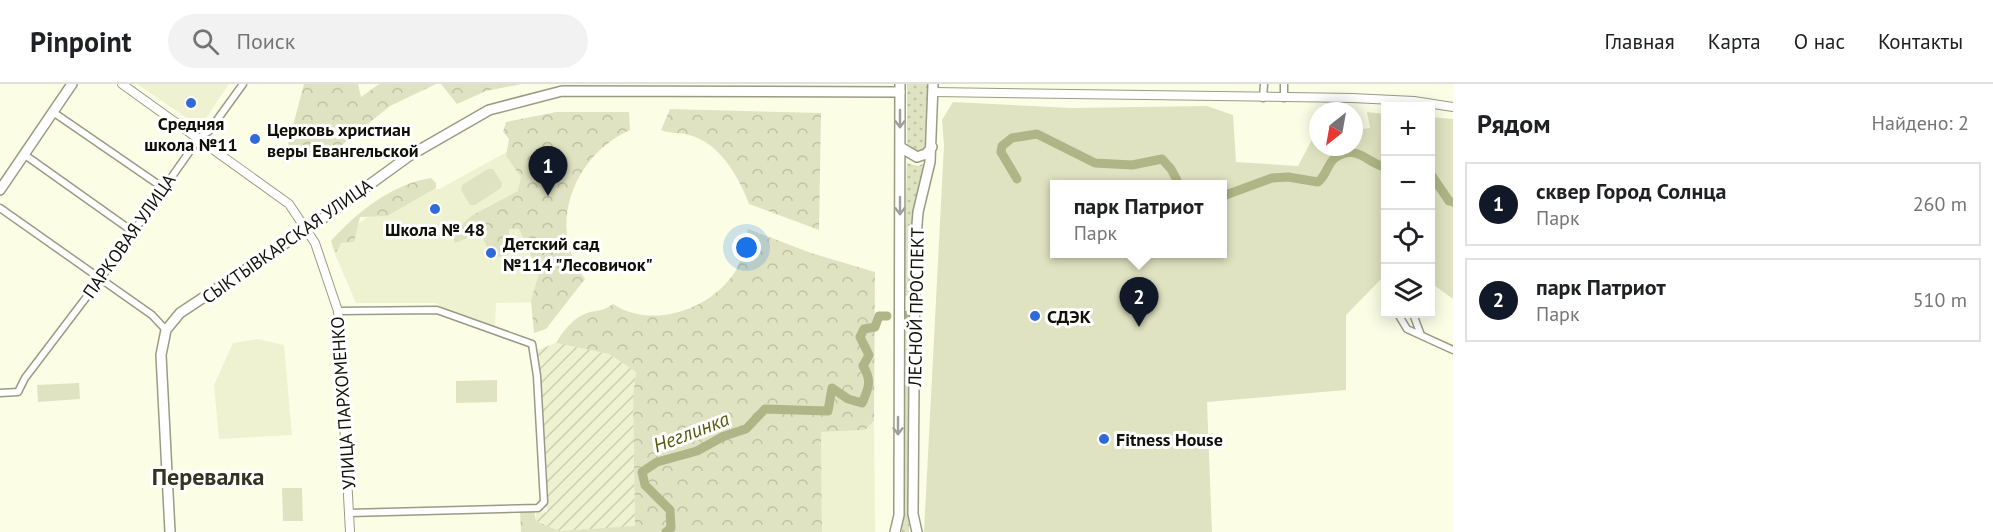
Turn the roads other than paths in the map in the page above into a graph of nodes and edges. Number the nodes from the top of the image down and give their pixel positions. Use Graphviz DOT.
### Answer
graph roads {
  1 [pos="72,84"];
  2 [pos="122,84"];
  3 [pos="243,84"];
  4 [pos="1264,84"];
  5 [pos="1284,84"];
  6 [pos="900,88"];
  7 [pos="933,88"];
  8 [pos="1263,98"];
  9 [pos="1284,98"];
  10 [pos="1453,107"];
  11 [pos="53,112"];
  12 [pos="199,138"];
  13 [pos="900,147"];
  14 [pos="932,147"];
  15 [pos="25,155"];
  16 [pos="162,187"];
  17 [pos="0,190"];
  18 [pos="0,208"];
  19 [pos="306,229"];
  20 [pos="132,231"];
  21 [pos="101,278"];
  22 [pos="338,311"];
  23 [pos="1400,318"];
  24 [pos="1414,318"];
  25 [pos="166,330"];
  26 [pos="1420,335"];
  27 [pos="1453,350"];
  28 [pos="0,393"];
  29 [pos="349,513"];
  30 [pos="170,532"];
  31 [pos="350,532"];
  32 [pos="895,532"];
  33 [pos="917,532"];
  1 -- 11 [label="main road"];
  2 -- 12 [label="street, УЛИЦА ПАРХОМЕНКО"];
  3 -- 12 [label="street, ПАРКОВАЯ УЛИЦА"];
  4 -- 8 [label="street"];
  5 -- 9 [label="street"];
  6 -- 13 [label="main road, ЛЕСНОЙ ПРОСПЕКТ, one-way"];
  6 -- 19 [label="main road, СЫКТЫВКАРСКАЯ УЛИЦА"];
  7 -- 8 [label="street"];
  7 -- 14 [label="main road, ЛЕСНОЙ ПРОСПЕКТ"];
  8 -- 9 [label="street"];
  9 -- 10 [label="street"];
  11 -- 15 [label="main road"];
  11 -- 16 [label="street"];
  12 -- 16 [label="street, ПАРКОВАЯ УЛИЦА"];
  12 -- 19 [label="street, УЛИЦА ПАРХОМЕНКО"];
  13 -- 14 [label="main road"];
  13 -- 32 [label="main road, ЛЕСНОЙ ПРОСПЕКТ, one-way"];
  14 -- 33 [label="main road, ЛЕСНОЙ ПРОСПЕКТ"];
  15 -- 17 [label="main road"];
  15 -- 20 [label="street"];
  16 -- 20 [label="street, ПАРКОВАЯ УЛИЦА"];
  18 -- 21 [label="street"];
  19 -- 22 [label="street, УЛИЦА ПАРХОМЕНКО"];
  19 -- 25 [label="main road, СЫКТЫВКАРСКАЯ УЛИЦА"];
  20 -- 21 [label="street, ПАРКОВАЯ УЛИЦА"];
  21 -- 25 [label="street"];
  21 -- 28 [label="street, ПАРКОВАЯ УЛИЦА"];
  22 -- 29 [label="street, УЛИЦА ПАРХОМЕНКО"];
  22 -- 29 [label="street"];
  23 -- 26 [label="street"];
  24 -- 26 [label="street"];
  25 -- 30 [label="main road"];
  26 -- 27 [label="street"];
  29 -- 31 [label="street, УЛИЦА ПАРХОМЕНКО"];
}
